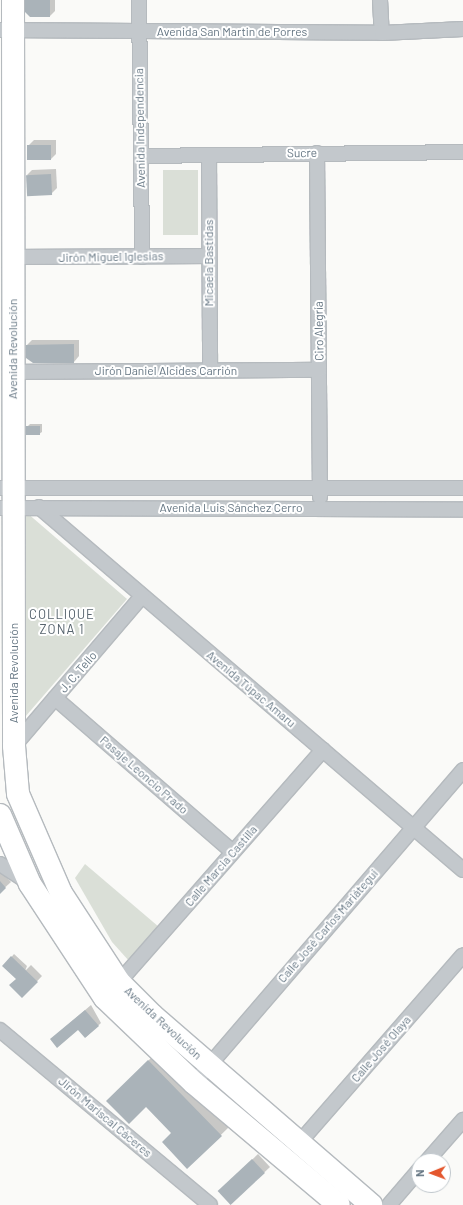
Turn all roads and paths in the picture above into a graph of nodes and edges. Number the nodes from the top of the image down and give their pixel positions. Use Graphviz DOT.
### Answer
graph roads {
  1 [pos="13,0"];
  2 [pos="139,0"];
  3 [pos="380,0"];
  4 [pos="463,29"];
  5 [pos="6,31"];
  6 [pos="139,31"];
  7 [pos="382,33"];
  8 [pos="463,152"];
  9 [pos="317,153"];
  10 [pos="209,155"];
  11 [pos="141,156"];
  12 [pos="209,256"];
  13 [pos="13,257"];
  14 [pos="142,257"];
  15 [pos="319,370"];
  16 [pos="210,371"];
  17 [pos="12,372"];
  18 [pos="320,487"];
  19 [pos="463,488"];
  20 [pos="7,498"];
  21 [pos="39,507"];
  22 [pos="321,509"];
  23 [pos="463,510"];
  24 [pos="142,596"];
  25 [pos="55,698"];
  26 [pos="14,746"];
  27 [pos="323,750"];
  28 [pos="463,770"];
  29 [pos="0,815"];
  30 [pos="414,827"];
  31 [pos="233,852"];
  32 [pos="0,864"];
  33 [pos="463,870"];
  34 [pos="30,884"];
  35 [pos="463,955"];
  36 [pos="119,982"];
  37 [pos="0,1030"];
  38 [pos="210,1065"];
  39 [pos="194,1083"];
  40 [pos="463,1120"];
  41 [pos="299,1143"];
  42 [pos="434,1153"];
  43 [pos="411,1179"];
  44 [pos="210,1205"];
  45 [pos="339,1205"];
  46 [pos="371,1205"];
  47 [pos="389,1205"];
  1 -- 5 [label="main road, Avenida Revolución"];
  2 -- 6 [label="street, Avenida Independencia"];
  3 -- 7 [label="street"];
  4 -- 7 [label="street, Avenida San Martin de Porres"];
  5 -- 6 [label="street, Avenida San Martin de Porres"];
  5 -- 13 [label="main road, Avenida Revolución"];
  6 -- 7 [label="street, Avenida San Martin de Porres"];
  6 -- 11 [label="street, Avenida Independencia"];
  8 -- 9 [label="street, Sucre"];
  9 -- 10 [label="street, Sucre"];
  9 -- 15 [label="street, Ciro Alegría"];
  10 -- 11 [label="street, Sucre"];
  10 -- 12 [label="street, Micaela Bastidas"];
  11 -- 14 [label="street, Avenida Independencia"];
  12 -- 14 [label="street, Jirón Miguel Iglesias"];
  12 -- 16 [label="street, Micaela Bastidas"];
  13 -- 14 [label="street, Jirón Miguel Iglesias"];
  13 -- 17 [label="main road, Avenida Revolución"];
  15 -- 16 [label="street, Jirón Daniel Alcides Carrión"];
  15 -- 18 [label="street, Ciro Alegría"];
  16 -- 17 [label="street, Jirón Daniel Alcides Carrión"];
  17 -- 20 [label="main road, Avenida Revolución"];
  18 -- 19 [label="street, Avenida Luis Sánchez Cerro"];
  18 -- 20 [label="street, Avenida Luis Sánchez Cerro"];
  18 -- 22 [label="street, Ciro Alegría"];
  20 -- 21 [label="street, Avenida Luis Sánchez Cerro"];
  20 -- 26 [label="main road, Avenida Revolución"];
  21 -- 22 [label="street, Avenida Luis Sánchez Cerro"];
  21 -- 24 [label="street, Avenida Túpac Amaru"];
  22 -- 23 [label="street, Avenida Luis Sánchez Cerro"];
  24 -- 25 [label="street, J. C. Tello"];
  24 -- 27 [label="street, Avenida Túpac Amaru"];
  25 -- 26 [label="street, J. C. Tello"];
  25 -- 31 [label="street, Pasaje Leoncio Prado"];
  26 -- 36 [label="main road, Avenida Revolución"];
  27 -- 30 [label="street, Avenida Túpac Amaru"];
  27 -- 31 [label="street, Calle Marcia Castilla"];
  28 -- 30 [label="street, Calle José Carlos Mariátegui"];
  29 -- 34 [label="main road, Avenida Revolución"];
  30 -- 33 [label="street, Avenida Túpac Amaru"];
  30 -- 38 [label="street, Calle José Carlos Mariátegui"];
  31 -- 36 [label="street, Calle Marcia Castilla"];
  32 -- 34 [label="street"];
  34 -- 39 [label="main road, Avenida Revolución"];
  35 -- 41 [label="street, Calle José Olaya"];
  36 -- 38 [label="main road, Avenida Revolución"];
  37 -- 44 [label="street, Jirón Mariscal Cáceres"];
  38 -- 39 [label="street, Calle José Carlos Mariátegui"];
  38 -- 41 [label="main road, Avenida Revolución"];
  39 -- 45 [label="main road, Avenida Revolución"];
  40 -- 42 [label="street"];
  41 -- 46 [label="main road, Avenida Revolución"];
  43 -- 47 [label="street"];
}
